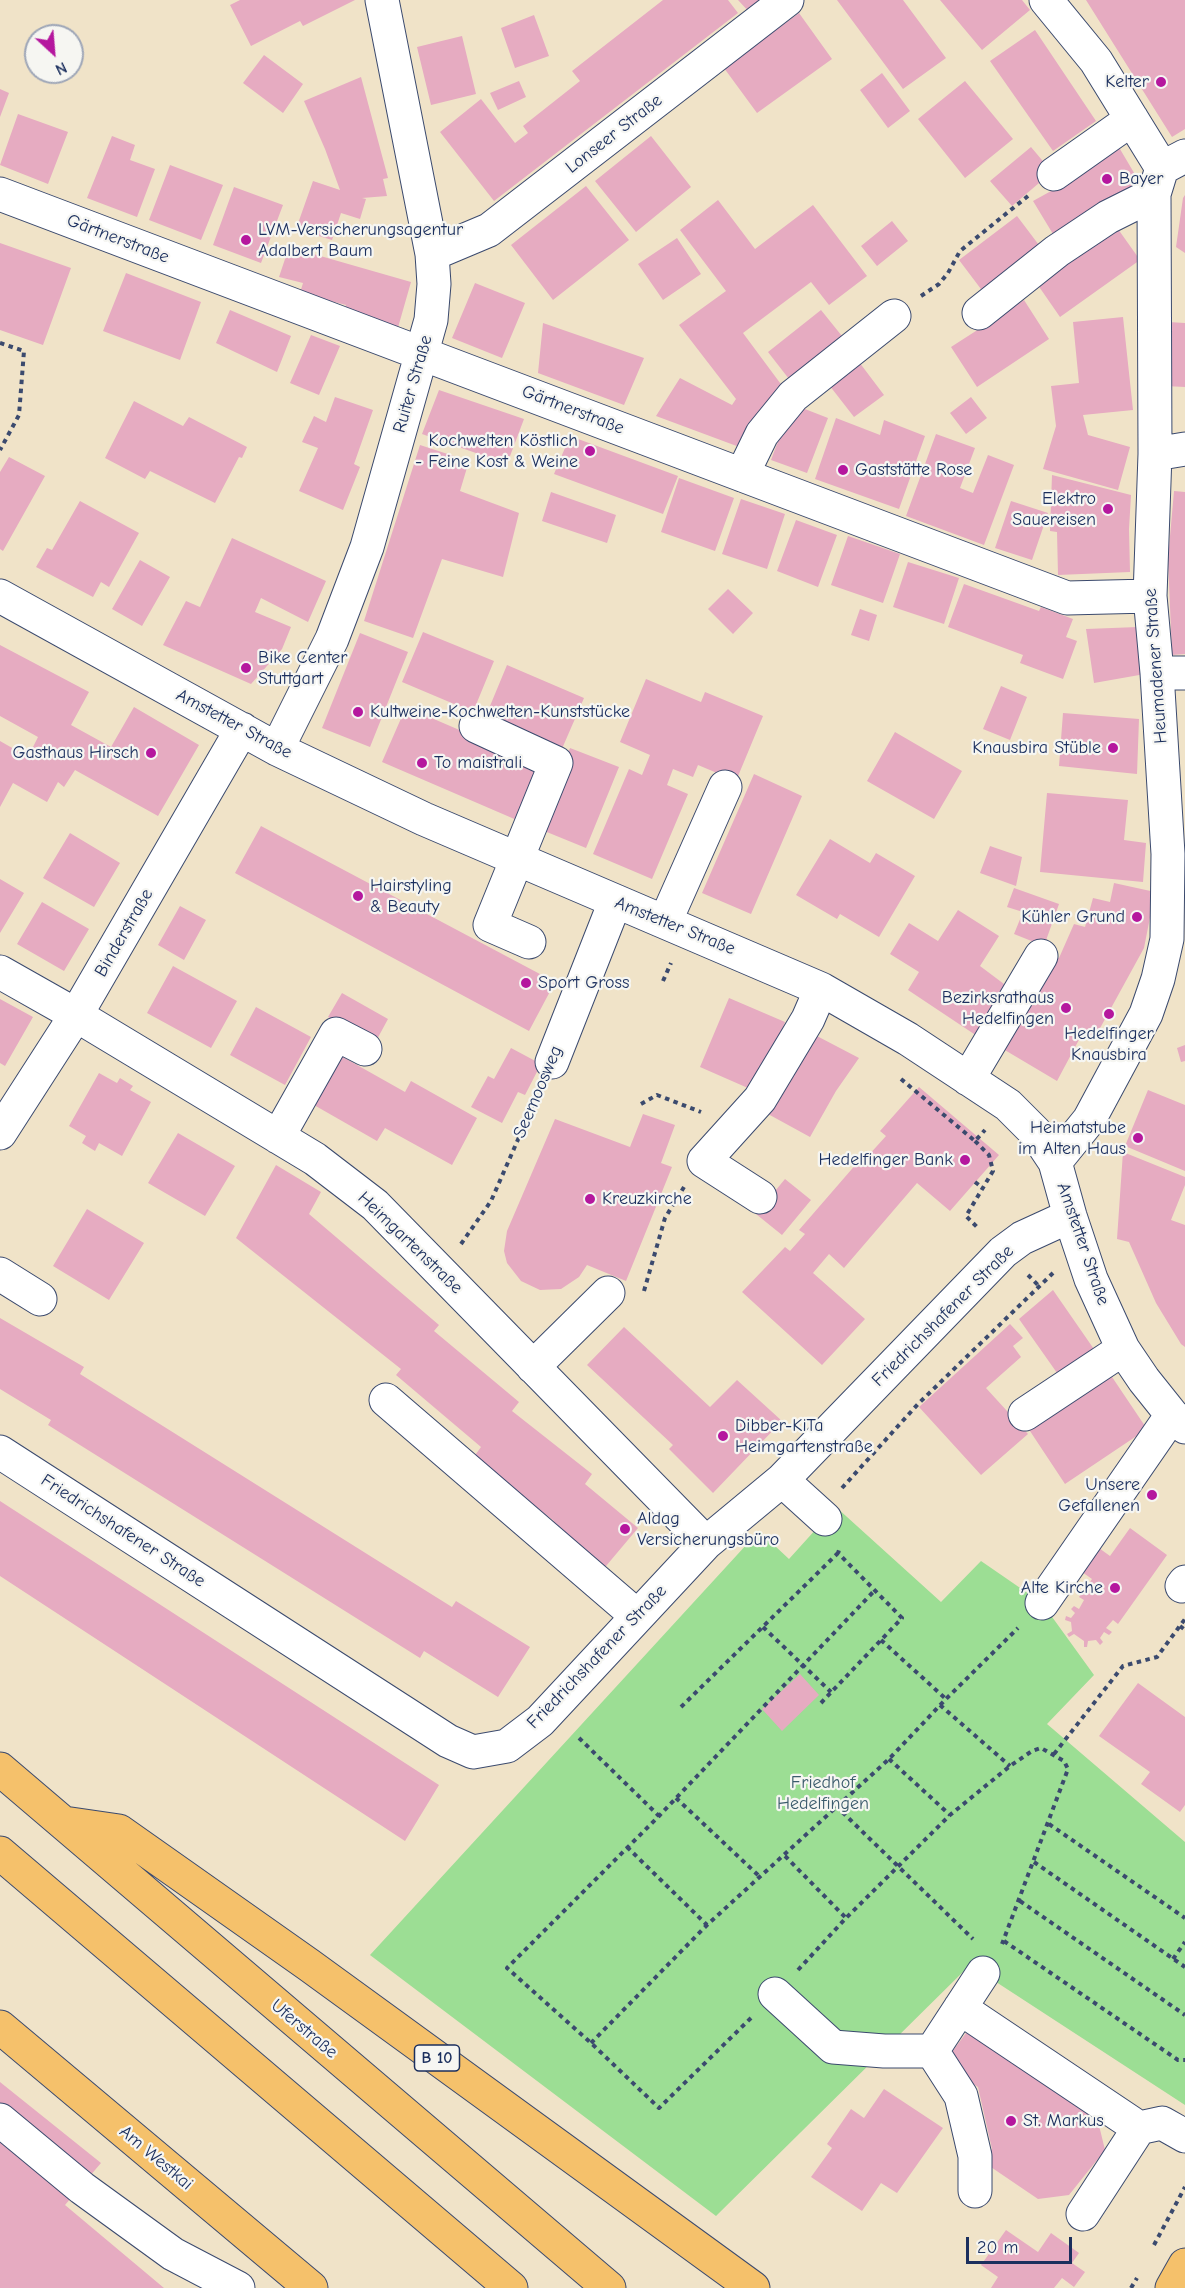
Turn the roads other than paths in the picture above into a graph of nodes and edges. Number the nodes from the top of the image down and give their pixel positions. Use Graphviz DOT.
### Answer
graph roads {
  1 [pos="382,0"];
  2 [pos="787,0"];
  3 [pos="1046,0"];
  4 [pos="1132,119"];
  5 [pos="1167,172"];
  6 [pos="1054,174"];
  7 [pos="0,194"];
  8 [pos="432,254"];
  9 [pos="979,313"];
  10 [pos="894,315"];
  11 [pos="422,352"];
  12 [pos="1170,451"];
  13 [pos="742,475"];
  14 [pos="0,596"];
  15 [pos="1150,596"];
  16 [pos="1171,673"];
  17 [pos="476,726"];
  18 [pos="242,729"];
  19 [pos="277,749"];
  20 [pos="724,787"];
  21 [pos="516,859"];
  22 [pos="615,902"];
  23 [pos="664,922"];
  24 [pos="529,942"];
  25 [pos="1041,956"];
  26 [pos="0,972"];
  27 [pos="821,989"];
  28 [pos="76,1015"];
  29 [pos="365,1049"];
  30 [pos="552,1062"];
  31 [pos="968,1079"];
  32 [pos="0,1133"];
  33 [pos="278,1137"];
  34 [pos="1055,1162"];
  35 [pos="760,1197"];
  36 [pos="1070,1216"];
  37 [pos="0,1274"];
  38 [pos="608,1293"];
  39 [pos="40,1299"];
  40 [pos="1123,1349"];
  41 [pos="533,1367"];
  42 [pos="386,1400"];
  43 [pos="1025,1414"];
  44 [pos="1179,1421"];
  45 [pos="0,1452"];
  46 [pos="782,1480"];
  47 [pos="822,1517"];
  48 [pos="706,1543"];
  49 [pos="1042,1603"];
  50 [pos="637,1616"];
  51 [pos="0,1769"];
  52 [pos="64,1823"];
  53 [pos="0,1853"];
  54 [pos="987,1965"];
  55 [pos="776,1994"];
  56 [pos="960,2008"];
  57 [pos="0,2027"];
  58 [pos="932,2051"];
  59 [pos="0,2120"];
  60 [pos="1139,2128"];
  61 [pos="1185,2136"];
  62 [pos="975,2191"];
  63 [pos="1083,2214"];
  64 [pos="1185,2265"];
  65 [pos="308,2287"];
  66 [pos="238,2288"];
  67 [pos="511,2288"];
  68 [pos="609,2288"];
  69 [pos="753,2288"];
  70 [pos="1172,2288"];
  1 -- 8 [label="street, Ruiter Straße"];
  2 -- 8 [label="street, Lonseer Straße"];
  3 -- 4 [label="street"];
  4 -- 5 [label="street"];
  4 -- 6 [label="street"];
  5 -- 9 [label="street"];
  5 -- 12 [label="street, Heumadener Straße"];
  7 -- 11 [label="street, Gärtnerstraße"];
  8 -- 11 [label="street, Ruiter Straße"];
  10 -- 13 [label="street"];
  11 -- 13 [label="street, Gärtnerstraße"];
  11 -- 19 [label="street, Ruiter Straße"];
  12 -- 15 [label="street, Heumadener Straße"];
  13 -- 15 [label="street, Gärtnerstraße"];
  14 -- 18 [label="street, Amstetter Straße"];
  15 -- 16 [label="street, Heumadener Straße"];
  16 -- 34 [label="street, Heumadener Straße"];
  17 -- 21 [label="street"];
  18 -- 19 [label="street, Amstetter Straße"];
  18 -- 28 [label="street, Binderstraße"];
  19 -- 21 [label="street, Amstetter Straße"];
  20 -- 23 [label="street"];
  21 -- 22 [label="street, Amstetter Straße"];
  21 -- 24 [label="street"];
  22 -- 23 [label="street, Amstetter Straße"];
  22 -- 30 [label="street, Seemoosweg"];
  23 -- 27 [label="street, Amstetter Straße"];
  25 -- 31 [label="street"];
  26 -- 28 [label="street, Heimgartenstraße"];
  27 -- 31 [label="street, Amstetter Straße"];
  27 -- 35 [label="street"];
  28 -- 32 [label="street, Binderstraße"];
  28 -- 33 [label="street, Heimgartenstraße"];
  29 -- 33 [label="street"];
  31 -- 34 [label="street, Amstetter Straße"];
  33 -- 41 [label="street, Heimgartenstraße"];
  34 -- 36 [label="street, Amstetter Straße"];
  36 -- 40 [label="street, Amstetter Straße"];
  36 -- 46 [label="street, Friedrichshafener Straße"];
  37 -- 39 [label="street"];
  38 -- 41 [label="street"];
  40 -- 43 [label="street"];
  40 -- 44 [label="street, Amstetter Straße"];
  41 -- 48 [label="street, Heimgartenstraße"];
  42 -- 50 [label="street"];
  44 -- 49 [label="street"];
  45 -- 50 [label="street, Friedrichshafener Straße"];
  46 -- 47 [label="street"];
  46 -- 48 [label="street, Friedrichshafener Straße"];
  48 -- 50 [label="street, Friedrichshafener Straße"];
  51 -- 52 [label="main road, Uferstraße"];
  52 -- 68 [label="main road, Uferstraße"];
  52 -- 69 [label="main road, B 10"];
  53 -- 67 [label="main road"];
  54 -- 56 [label="street"];
  55 -- 58 [label="street"];
  56 -- 58 [label="street"];
  56 -- 60 [label="street"];
  57 -- 65 [label="main road, Am Westkai"];
  58 -- 62 [label="street"];
  59 -- 66 [label="street"];
  60 -- 61 [label="street"];
  60 -- 63 [label="street"];
  64 -- 70 [label="main road"];
}
